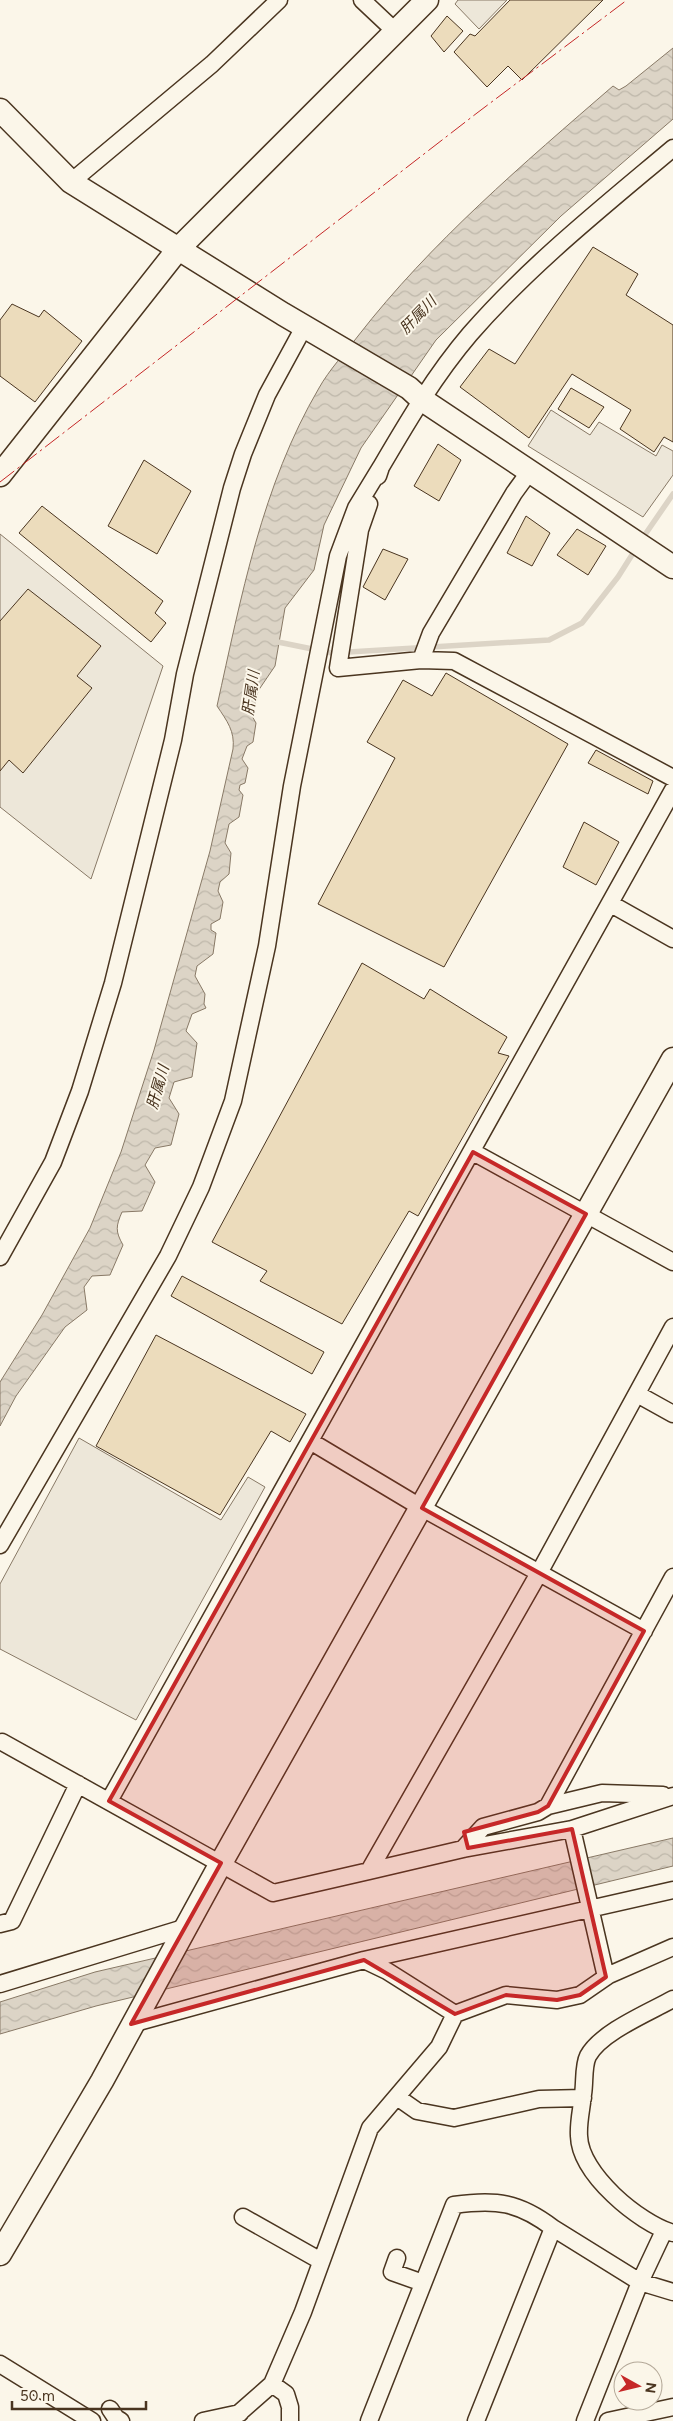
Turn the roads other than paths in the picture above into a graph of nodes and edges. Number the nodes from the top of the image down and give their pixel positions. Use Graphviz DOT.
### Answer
graph roads {
  1 [pos="279,0"];
  2 [pos="362,0"];
  3 [pos="427,0"];
  4 [pos="396,32"];
  5 [pos="0,110"];
  6 [pos="673,148"];
  7 [pos="71,182"];
  8 [pos="180,248"];
  9 [pos="309,330"];
  10 [pos="415,394"];
  11 [pos="381,466"];
  12 [pos="530,471"];
  13 [pos="0,475"];
  14 [pos="673,567"];
  15 [pos="422,657"];
  16 [pos="673,778"];
  17 [pos="673,790"];
  18 [pos="611,904"];
  19 [pos="673,939"];
  20 [pos="673,1059"];
  21 [pos="473,1152"];
  22 [pos="586,1214"];
  23 [pos="0,1257"];
  24 [pos="673,1262"];
  25 [pos="673,1327"];
  26 [pos="637,1394"];
  27 [pos="673,1414"];
  28 [pos="310,1441"];
  29 [pos="422,1508"];
  30 [pos="0,1545"];
  31 [pos="539,1573"];
  32 [pos="673,1577"];
  33 [pos="644,1631"];
  34 [pos="0,1742"];
  35 [pos="78,1784"];
  36 [pos="673,1796"];
  37 [pos="109,1801"];
  38 [pos="548,1806"];
  39 [pos="572,1828"];
  40 [pos="463,1849"];
  41 [pos="221,1863"];
  42 [pos="369,1871"];
  43 [pos="673,1890"];
  44 [pos="589,1905"];
  45 [pos="0,1924"];
  46 [pos="185,1931"];
  47 [pos="673,1947"];
  48 [pos="364,1960"];
  49 [pos="606,1977"];
  50 [pos="0,1984"];
  51 [pos="673,1999"];
  52 [pos="455,2014"];
  53 [pos="131,2024"];
  54 [pos="396,2097"];
  55 [pos="583,2098"];
  56 [pos="243,2217"];
  57 [pos="553,2228"];
  58 [pos="669,2232"];
  59 [pos="0,2254"];
  60 [pos="397,2258"];
  61 [pos="322,2261"];
  62 [pos="640,2282"];
  63 [pos="423,2283"];
  64 [pos="673,2292"];
  65 [pos="0,2364"];
  66 [pos="272,2384"];
  67 [pos="673,2407"];
  68 [pos="235,2417"];
  69 [pos="92,2421"];
  70 [pos="203,2421"];
  71 [pos="290,2421"];
  72 [pos="369,2421"];
  73 [pos="476,2421"];
  74 [pos="585,2421"];
  75 [pos="608,2421"];
  1 -- 7 [label="street"];
  2 -- 4 [label="street"];
  3 -- 4 [label="street"];
  4 -- 8 [label="street"];
  5 -- 7 [label="street"];
  6 -- 10 [label="street"];
  7 -- 8 [label="street"];
  8 -- 9 [label="street"];
  8 -- 13 [label="street"];
  9 -- 10 [label="street"];
  9 -- 23 [label="street"];
  10 -- 11 [label="street"];
  10 -- 12 [label="street"];
  11 -- 15 [label="street"];
  11 -- 30 [label="street"];
  12 -- 14 [label="street"];
  12 -- 15 [label="street"];
  15 -- 16 [label="street"];
  17 -- 18 [label="street"];
  18 -- 19 [label="street"];
  18 -- 21 [label="street"];
  20 -- 22 [label="street"];
  21 -- 22 [label="street"];
  21 -- 28 [label="street"];
  22 -- 24 [label="street"];
  22 -- 29 [label="street"];
  25 -- 26 [label="street"];
  26 -- 27 [label="street"];
  26 -- 31 [label="street"];
  28 -- 29 [label="street"];
  28 -- 37 [label="street"];
  29 -- 31 [label="street"];
  29 -- 41 [label="street"];
  31 -- 33 [label="street"];
  31 -- 42 [label="street"];
  32 -- 33 [label="street"];
  33 -- 38 [label="street"];
  34 -- 35 [label="street"];
  35 -- 37 [label="street"];
  35 -- 45 [label="street"];
  36 -- 38 [label="street"];
  36 -- 39 [label="street"];
  37 -- 41 [label="street"];
  38 -- 40 [label="street"];
  39 -- 40 [label="street"];
  39 -- 44 [label="street"];
  40 -- 42 [label="street"];
  41 -- 42 [label="street"];
  41 -- 46 [label="street"];
  43 -- 44 [label="street"];
  44 -- 48 [label="street"];
  44 -- 49 [label="street"];
  46 -- 50 [label="street"];
  46 -- 53 [label="street"];
  47 -- 49 [label="street"];
  48 -- 52 [label="street"];
  48 -- 53 [label="street"];
  49 -- 52 [label="street"];
  51 -- 55 [label="street"];
  52 -- 54 [label="street"];
  53 -- 59 [label="street"];
  54 -- 55 [label="street"];
  54 -- 61 [label="street"];
  55 -- 58 [label="street"];
  56 -- 61 [label="street"];
  57 -- 62 [label="street"];
  57 -- 63 [label="street"];
  57 -- 73 [label="street"];
  58 -- 62 [label="street"];
  60 -- 63 [label="street"];
  61 -- 66 [label="street"];
  62 -- 64 [label="street"];
  62 -- 74 [label="street"];
  63 -- 72 [label="street"];
  65 -- 69 [label="street"];
  66 -- 68 [label="street"];
  66 -- 71 [label="street"];
  67 -- 75 [label="street"];
  68 -- 70 [label="street"];
}
